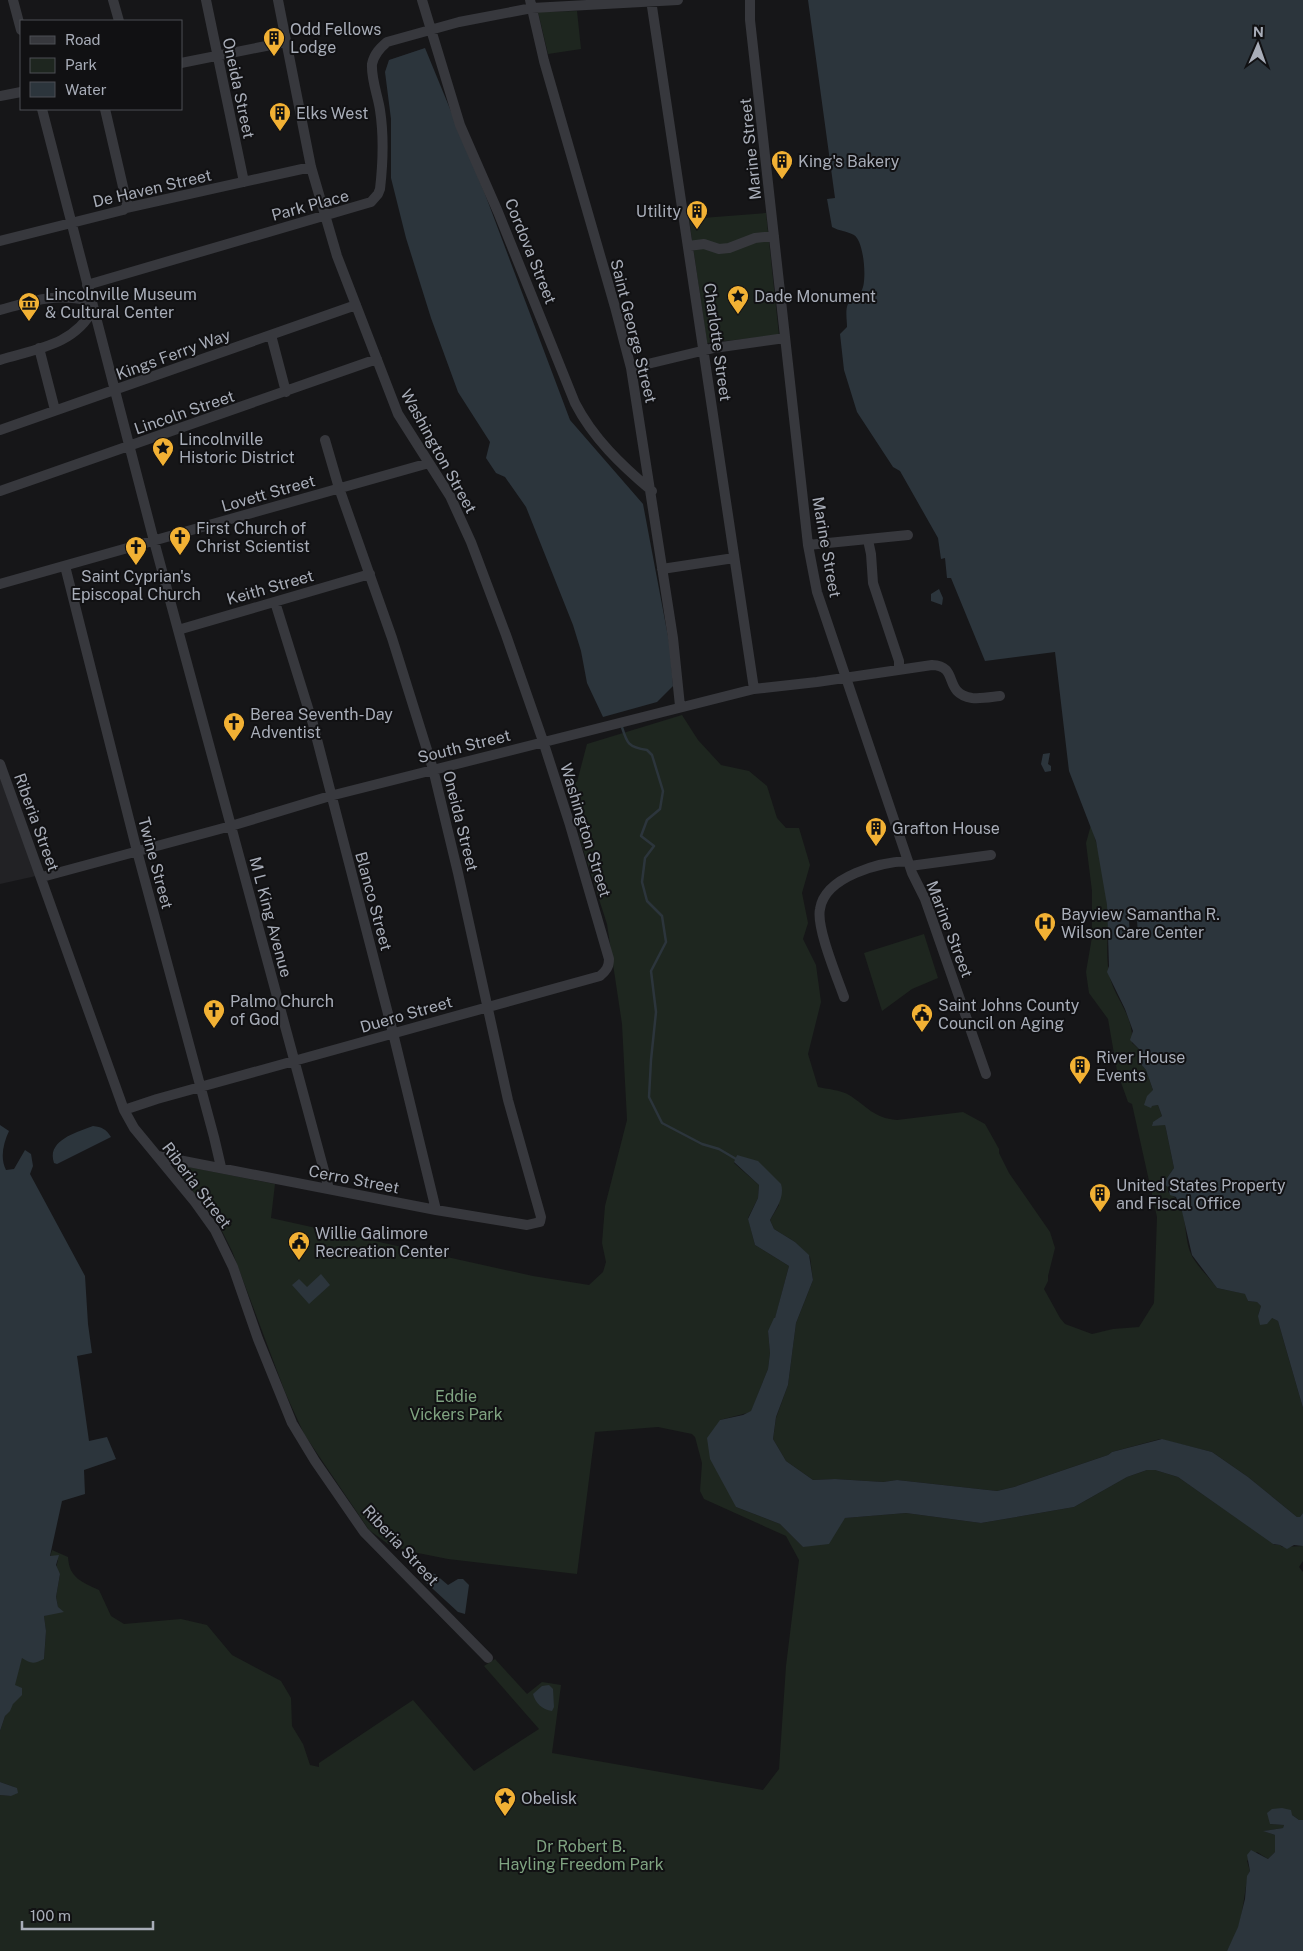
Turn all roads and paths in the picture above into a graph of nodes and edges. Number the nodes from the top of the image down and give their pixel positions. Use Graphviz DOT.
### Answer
graph roads {
  1 [pos="13,0"];
  2 [pos="113,0"];
  3 [pos="206,0"];
  4 [pos="278,0"];
  5 [pos="422,0"];
  6 [pos="678,0"];
  7 [pos="750,0"];
  8 [pos="651,1"];
  9 [pos="531,4"];
  10 [pos="119,20"];
  11 [pos="20,26"];
  12 [pos="431,29"];
  13 [pos="286,42"];
  14 [pos="218,56"];
  15 [pos="182,63"];
  16 [pos="20,92"];
  17 [pos="0,96"];
  18 [pos="42,110"];
  19 [pos="104,110"];
  20 [pos="311,167"];
  21 [pos="244,182"];
  22 [pos="126,208"];
  23 [pos="325,216"];
  24 [pos="71,222"];
  25 [pos="774,236"];
  26 [pos="0,240"];
  27 [pos="688,246"];
  28 [pos="87,285"];
  29 [pos="92,305"];
  30 [pos="356,305"];
  31 [pos="0,310"];
  32 [pos="271,335"];
  33 [pos="785,338"];
  34 [pos="39,348"];
  35 [pos="703,352"];
  36 [pos="377,359"];
  37 [pos="0,360"];
  38 [pos="631,368"];
  39 [pos="114,390"];
  40 [pos="286,392"];
  41 [pos="55,410"];
  42 [pos="0,430"];
  43 [pos="325,440"];
  44 [pos="129,447"];
  45 [pos="429,463"];
  46 [pos="339,488"];
  47 [pos="652,491"];
  48 [pos="0,492"];
  49 [pos="908,535"];
  50 [pos="868,540"];
  51 [pos="154,541"];
  52 [pos="808,544"];
  53 [pos="734,558"];
  54 [pos="65,566"];
  55 [pos="662,569"];
  56 [pos="370,574"];
  57 [pos="0,584"];
  58 [pos="275,602"];
  59 [pos="178,630"];
  60 [pos="899,668"];
  61 [pos="846,678"];
  62 [pos="754,689"];
  63 [pos="1000,696"];
  64 [pos="680,706"];
  65 [pos="543,741"];
  66 [pos="0,764"];
  67 [pos="433,770"];
  68 [pos="330,796"];
  69 [pos="230,826"];
  70 [pos="137,851"];
  71 [pos="991,855"];
  72 [pos="909,863"];
  73 [pos="42,877"];
  74 [pos="607,969"];
  75 [pos="844,997"];
  76 [pos="488,1006"];
  77 [pos="393,1033"];
  78 [pos="295,1060"];
  79 [pos="986,1074"];
  80 [pos="201,1087"];
  81 [pos="124,1110"];
  82 [pos="158,1156"];
  83 [pos="221,1168"];
  84 [pos="329,1189"];
  85 [pos="436,1210"];
  86 [pos="541,1217"];
  87 [pos="488,1658"];
  1 -- 11 [label="street"];
  2 -- 10 [label="street"];
  3 -- 14 [label="street, Oneida Street"];
  4 -- 13 [label="street, Washington Street"];
  5 -- 12 [label="street, Cordova Street"];
  6 -- 8 [label="street"];
  7 -- 25 [label="street, Marine Street"];
  8 -- 9 [label="street"];
  8 -- 27 [label="street, Charlotte Street"];
  9 -- 12 [label="street"];
  9 -- 38 [label="street, Saint George Street"];
  12 -- 23 [label="street, Park Place"];
  12 -- 47 [label="street, Cordova Street"];
  13 -- 14 [label="street"];
  13 -- 20 [label="street, Washington Street"];
  14 -- 15 [label="street"];
  14 -- 21 [label="street, Oneida Street"];
  16 -- 17 [label="street"];
  18 -- 24 [label="street, M L King Avenue"];
  19 -- 22 [label="street"];
  20 -- 21 [label="street, De Haven Street"];
  20 -- 23 [label="street, Washington Street"];
  21 -- 22 [label="street, De Haven Street"];
  22 -- 24 [label="street, De Haven Street"];
  23 -- 28 [label="street, Park Place"];
  23 -- 30 [label="street, Washington Street"];
  24 -- 26 [label="street, De Haven Street"];
  24 -- 28 [label="street, M L King Avenue"];
  25 -- 27 [label="street"];
  25 -- 33 [label="street, Marine Street"];
  27 -- 35 [label="street, Charlotte Street"];
  28 -- 29 [label="street, M L King Avenue"];
  29 -- 31 [label="street"];
  29 -- 34 [label="street"];
  29 -- 39 [label="street, M L King Avenue"];
  30 -- 32 [label="street, Kings Ferry Way"];
  30 -- 36 [label="street, Washington Street"];
  32 -- 39 [label="street, Kings Ferry Way"];
  32 -- 40 [label="street"];
  33 -- 35 [label="street"];
  33 -- 52 [label="street, Marine Street"];
  34 -- 37 [label="street"];
  34 -- 41 [label="street"];
  35 -- 38 [label="street"];
  35 -- 53 [label="street, Charlotte Street"];
  36 -- 40 [label="street, Lincoln Street"];
  36 -- 45 [label="street, Washington Street"];
  38 -- 47 [label="street, Saint George Street"];
  39 -- 41 [label="street, Kings Ferry Way"];
  39 -- 44 [label="street, M L King Avenue"];
  40 -- 44 [label="street, Lincoln Street"];
  41 -- 42 [label="street, Kings Ferry Way"];
  43 -- 46 [label="street, Oneida Street"];
  44 -- 48 [label="street, Lincoln Street"];
  44 -- 51 [label="street, M L King Avenue"];
  45 -- 46 [label="street, Lovett Street"];
  45 -- 65 [label="street, Washington Street"];
  46 -- 51 [label="street, Lovett Street"];
  46 -- 56 [label="street, Oneida Street"];
  47 -- 55 [label="street, Saint George Street"];
  49 -- 50 [label="street"];
  50 -- 52 [label="street"];
  50 -- 60 [label="street"];
  51 -- 54 [label="street, Lovett Street"];
  51 -- 59 [label="street, M L King Avenue"];
  52 -- 61 [label="street, Marine Street"];
  53 -- 55 [label="street"];
  53 -- 62 [label="street, Charlotte Street"];
  54 -- 57 [label="street, Lovett Street"];
  54 -- 70 [label="street, Twine Street"];
  55 -- 64 [label="street, Saint George Street"];
  56 -- 58 [label="street, Keith Street"];
  56 -- 67 [label="street, Oneida Street"];
  58 -- 59 [label="street, Keith Street"];
  58 -- 68 [label="street, Blanco Street"];
  59 -- 69 [label="street, M L King Avenue"];
  60 -- 61 [label="street, South Street"];
  60 -- 63 [label="street, South Street"];
  61 -- 62 [label="street, South Street"];
  61 -- 72 [label="street, Marine Street"];
  62 -- 64 [label="street, South Street"];
  64 -- 65 [label="street, South Street"];
  65 -- 67 [label="street, South Street"];
  65 -- 74 [label="street, Washington Street"];
  66 -- 73 [label="street, Riberia Street"];
  67 -- 68 [label="street, South Street"];
  67 -- 76 [label="street, Oneida Street"];
  68 -- 69 [label="street, South Street"];
  68 -- 77 [label="street, Blanco Street"];
  69 -- 70 [label="street, South Street"];
  69 -- 78 [label="street, M L King Avenue"];
  70 -- 73 [label="street, South Street"];
  70 -- 80 [label="street, Twine Street"];
  71 -- 72 [label="street"];
  72 -- 75 [label="street"];
  72 -- 79 [label="street, Marine Street"];
  73 -- 81 [label="street, Riberia Street"];
  74 -- 76 [label="street, Duero Street"];
  76 -- 77 [label="street, Duero Street"];
  76 -- 86 [label="street, Oneida Street"];
  77 -- 78 [label="street, Duero Street"];
  77 -- 85 [label="street, Blanco Street"];
  78 -- 80 [label="street, Duero Street"];
  78 -- 84 [label="street, M L King Avenue"];
  80 -- 81 [label="street, Duero Street"];
  80 -- 83 [label="street, Twine Street"];
  81 -- 82 [label="street, Riberia Street"];
  82 -- 83 [label="street, Cerro Street"];
  82 -- 87 [label="street, Riberia Street"];
  83 -- 84 [label="street, Cerro Street"];
  84 -- 85 [label="street, Cerro Street"];
  85 -- 86 [label="street, Cerro Street"];
}
